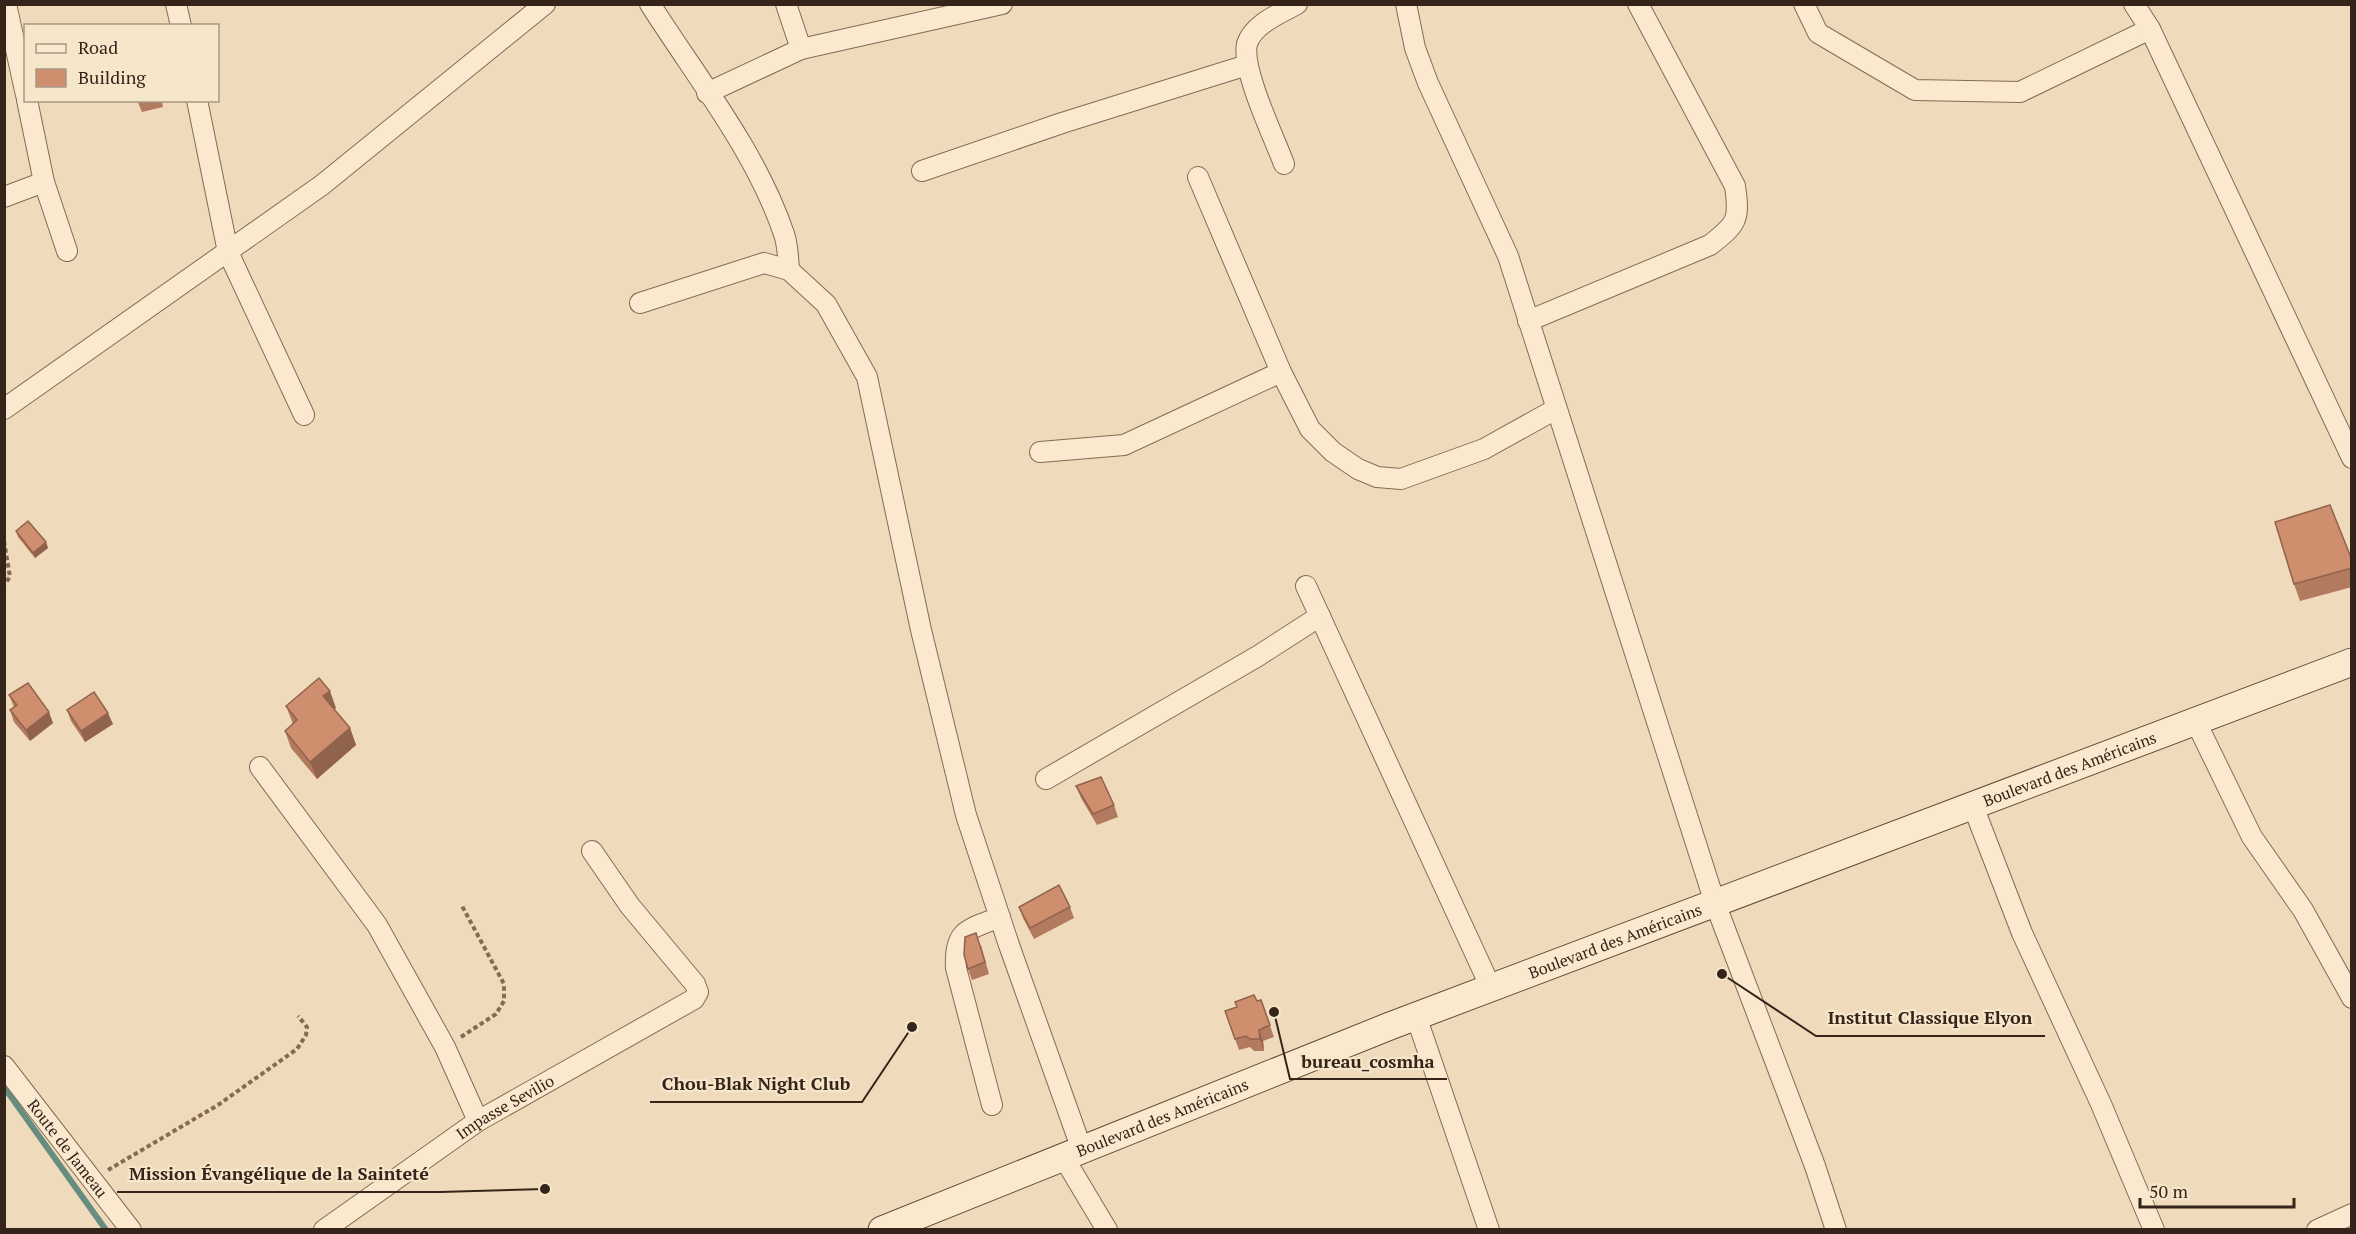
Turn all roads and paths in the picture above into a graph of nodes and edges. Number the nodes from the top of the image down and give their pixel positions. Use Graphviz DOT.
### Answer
graph roads {
  1 [pos="6,4"];
  2 [pos="176,4"];
  3 [pos="544,4"];
  4 [pos="650,4"];
  5 [pos="786,4"];
  6 [pos="1002,4"];
  7 [pos="1297,4"];
  8 [pos="1406,4"];
  9 [pos="1638,4"];
  10 [pos="1804,4"];
  11 [pos="2134,4"];
  12 [pos="181,24"];
  13 [pos="2150,29"];
  14 [pos="801,49"];
  15 [pos="1247,65"];
  16 [pos="24,86"];
  17 [pos="707,93"];
  18 [pos="27,102"];
  19 [pos="197,102"];
  20 [pos="1284,164"];
  21 [pos="922,171"];
  22 [pos="1198,177"];
  23 [pos="44,182"];
  24 [pos="4,197"];
  25 [pos="67,251"];
  26 [pos="228,252"];
  27 [pos="789,270"];
  28 [pos="640,303"];
  29 [pos="1528,321"];
  30 [pos="1281,372"];
  31 [pos="1556,408"];
  32 [pos="4,410"];
  33 [pos="304,415"];
  34 [pos="1040,452"];
  35 [pos="2352,458"];
  36 [pos="4,541"];
  37 [pos="4,585"];
  38 [pos="1306,586"];
  39 [pos="1320,616"];
  40 [pos="2352,662"];
  41 [pos="2196,722"];
  42 [pos="260,767"];
  43 [pos="1046,779"];
  44 [pos="1973,806"];
  45 [pos="592,851"];
  46 [pos="1714,903"];
  47 [pos="461,904"];
  48 [pos="1000,917"];
  49 [pos="1491,988"];
  50 [pos="2352,998"];
  51 [pos="298,1016"];
  52 [pos="1416,1016"];
  53 [pos="445,1047"];
  54 [pos="4,1066"];
  55 [pos="992,1105"];
  56 [pos="478,1121"];
  57 [pos="1073,1154"];
  58 [pos="92,1180"];
  59 [pos="2352,1214"];
  60 [pos="131,1230"];
  61 [pos="324,1230"];
  62 [pos="882,1230"];
  63 [pos="1107,1230"];
  64 [pos="1489,1230"];
  65 [pos="1836,1230"];
  66 [pos="2154,1230"];
  67 [pos="2317,1230"];
  1 -- 16 [label="street"];
  2 -- 12 [label="street"];
  3 -- 26 [label="street"];
  4 -- 17 [label="street"];
  5 -- 14 [label="street"];
  6 -- 14 [label="street"];
  7 -- 15 [label="street"];
  8 -- 29 [label="street"];
  9 -- 29 [label="street"];
  10 -- 13 [label="street"];
  11 -- 13 [label="street"];
  13 -- 35 [label="street"];
  14 -- 17 [label="street"];
  15 -- 20 [label="street"];
  15 -- 21 [label="street"];
  17 -- 27 [label="street"];
  18 -- 23 [label="street"];
  19 -- 26 [label="street"];
  22 -- 30 [label="street"];
  23 -- 24 [label="street"];
  23 -- 25 [label="street"];
  26 -- 32 [label="street"];
  26 -- 33 [label="street"];
  27 -- 28 [label="street"];
  27 -- 48 [label="street"];
  29 -- 31 [label="street"];
  30 -- 31 [label="street"];
  30 -- 34 [label="street"];
  31 -- 46 [label="street"];
  36 -- 37 [label="path"];
  38 -- 39 [label="street"];
  39 -- 43 [label="street"];
  39 -- 49 [label="street"];
  40 -- 41 [label="main road, Boulevard des Américains"];
  41 -- 44 [label="main road, Boulevard des Américains"];
  41 -- 50 [label="street"];
  42 -- 53 [label="street"];
  44 -- 46 [label="main road, Boulevard des Américains"];
  44 -- 66 [label="street"];
  45 -- 56 [label="street, Impasse Sevilio"];
  46 -- 49 [label="main road, Boulevard des Américains"];
  46 -- 65 [label="street"];
  47 -- 53 [label="path"];
  48 -- 55 [label="street"];
  48 -- 57 [label="street"];
  49 -- 52 [label="main road, Boulevard des Américains"];
  51 -- 58 [label="path"];
  52 -- 57 [label="main road, Boulevard des Américains"];
  52 -- 64 [label="street"];
  53 -- 56 [label="street"];
  54 -- 58 [label="street, Route de Jameau"];
  56 -- 61 [label="street, Impasse Sevilio"];
  57 -- 62 [label="main road, Boulevard des Américains"];
  57 -- 63 [label="street"];
  58 -- 60 [label="street, Route de Jameau"];
  59 -- 67 [label="street"];
}
